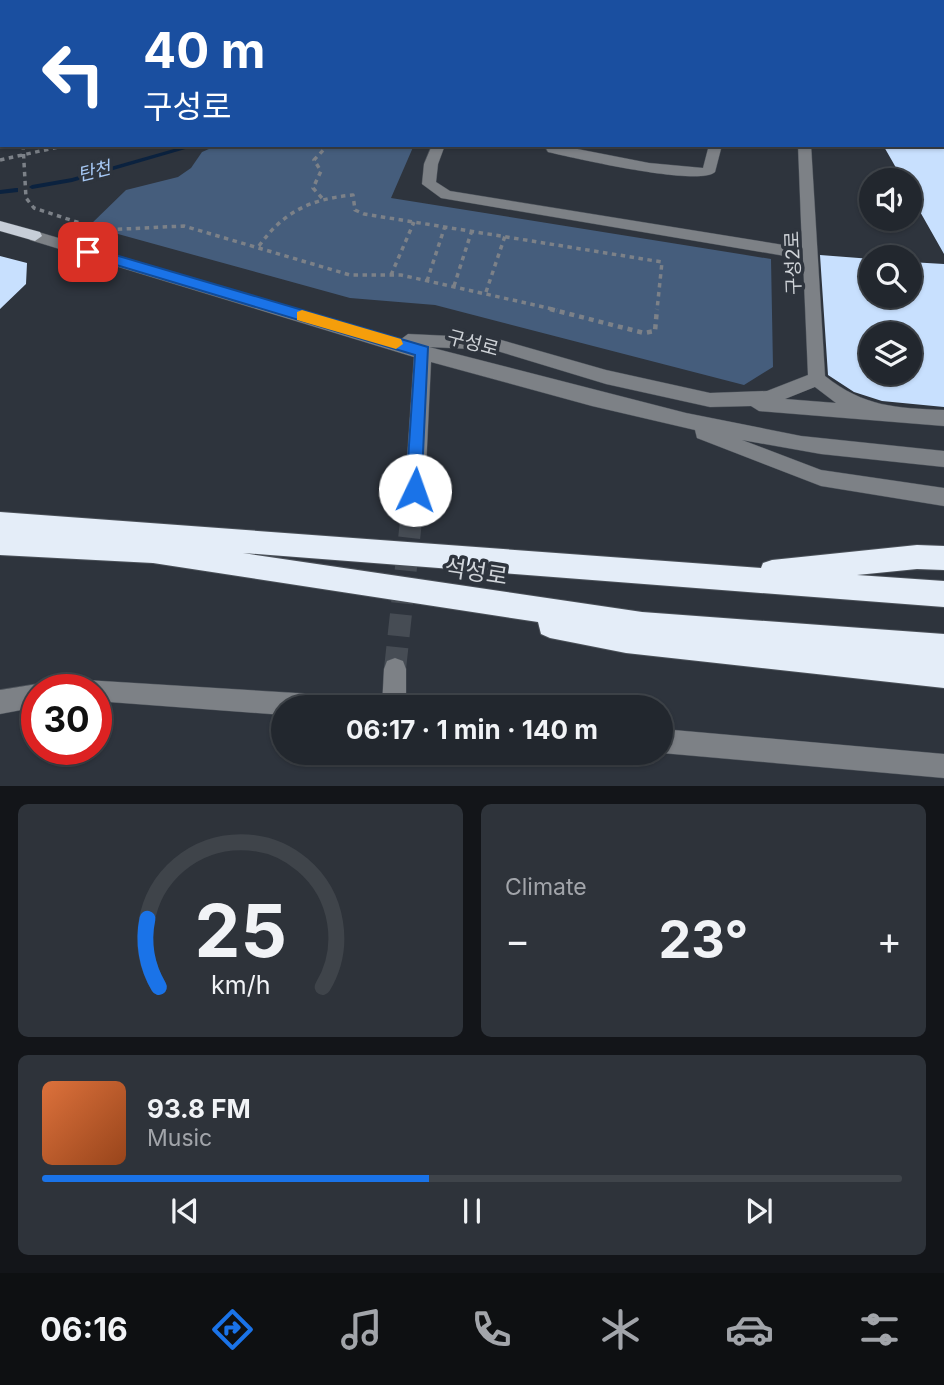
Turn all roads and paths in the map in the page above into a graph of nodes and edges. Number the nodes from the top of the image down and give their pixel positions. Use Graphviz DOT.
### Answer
graph roads {
  1 [pos="24,147"];
  2 [pos="58,147"];
  3 [pos="326,147"];
  4 [pos="438,147"];
  5 [pos="552,147"];
  6 [pos="715,147"];
  7 [pos="804,147"];
  8 [pos="26,154"];
  9 [pos="0,160"];
  10 [pos="322,198"];
  11 [pos="414,222"];
  12 [pos="0,226"];
  13 [pos="445,226"];
  14 [pos="472,230"];
  15 [pos="35,236"];
  16 [pos="505,236"];
  17 [pos="258,246"];
  18 [pos="812,255"];
  19 [pos="391,275"];
  20 [pos="427,281"];
  21 [pos="454,286"];
  22 [pos="486,292"];
  23 [pos="378,338"];
  24 [pos="423,352"];
  25 [pos="817,379"];
  26 [pos="710,400"];
  27 [pos="651,413"];
  28 [pos="881,414"];
  29 [pos="944,418"];
  30 [pos="944,459"];
  31 [pos="415,490"];
  32 [pos="944,497"];
  33 [pos="0,523"];
  34 [pos="0,544"];
  35 [pos="153,551"];
  36 [pos="944,558"];
  37 [pos="716,577"];
  38 [pos="944,594"];
  39 [pos="944,647"];
  40 [pos="395,669"];
  41 [pos="944,674"];
  42 [pos="112,691"];
  43 [pos="394,695"];
  44 [pos="21,698"];
  45 [pos="0,702"];
  46 [pos="271,703"];
  47 [pos="673,742"];
  48 [pos="944,766"];
  1 -- 8 [label="path"];
  2 -- 8 [label="path"];
  3 -- 10 [label="path"];
  4 -- 18 [label="street"];
  5 -- 6 [label="street"];
  7 -- 18 [label="street, 구성2로"];
  8 -- 9 [label="path"];
  8 -- 17 [label="path"];
  10 -- 11 [label="path"];
  10 -- 17 [label="path"];
  11 -- 13 [label="path"];
  11 -- 19 [label="path"];
  12 -- 15 [label="main road, 구성로"];
  13 -- 14 [label="path"];
  13 -- 20 [label="path"];
  14 -- 16 [label="path"];
  14 -- 21 [label="path"];
  15 -- 23 [label="street, 구성로"];
  16 -- 22 [label="path"];
  16 -- 22 [label="path"];
  17 -- 19 [label="path"];
  18 -- 25 [label="street, 구성2로"];
  19 -- 20 [label="path"];
  20 -- 21 [label="path"];
  21 -- 22 [label="path"];
  23 -- 24 [label="street, 구성로"];
  23 -- 26 [label="street"];
  24 -- 27 [label="street, 구성로"];
  24 -- 31 [label="street"];
  25 -- 26 [label="street"];
  25 -- 28 [label="street"];
  26 -- 28 [label="street"];
  27 -- 30 [label="street, 구성로"];
  27 -- 32 [label="street"];
  28 -- 29 [label="street"];
  33 -- 37 [label="highway, 석성로"];
  34 -- 35 [label="highway, 석성로"];
  35 -- 39 [label="highway, 석성로"];
  35 -- 41 [label="highway"];
  36 -- 37 [label="highway"];
  37 -- 38 [label="highway, 석성로"];
  40 -- 43 [label="street"];
  42 -- 46 [label="street"];
  44 -- 45 [label="street"];
  47 -- 48 [label="street"];
}
